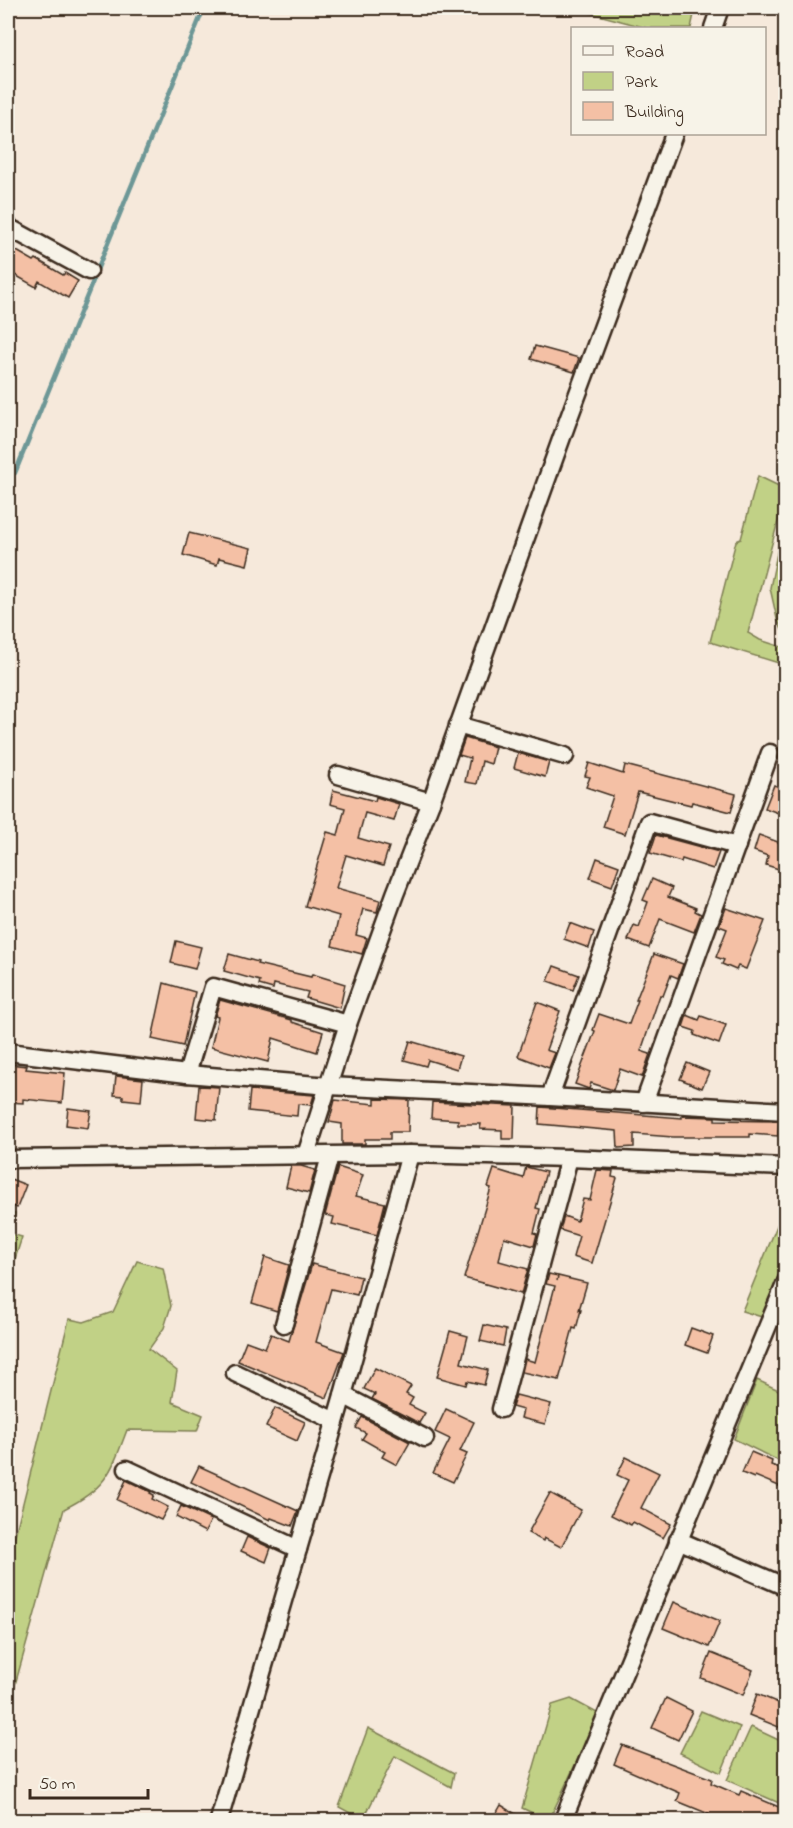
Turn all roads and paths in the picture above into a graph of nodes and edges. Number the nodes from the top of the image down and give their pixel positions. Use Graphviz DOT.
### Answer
graph roads {
  1 [pos="720,8"];
  2 [pos="713,27"];
  3 [pos="674,135"];
  4 [pos="8,226"];
  5 [pos="89,271"];
  6 [pos="458,725"];
  7 [pos="770,753"];
  8 [pos="564,756"];
  9 [pos="338,775"];
  10 [pos="431,802"];
  11 [pos="737,846"];
  12 [pos="348,1024"];
  13 [pos="8,1052"];
  14 [pos="187,1074"];
  15 [pos="329,1086"];
  16 [pos="549,1097"];
  17 [pos="644,1103"];
  18 [pos="786,1111"];
  19 [pos="410,1154"];
  20 [pos="306,1155"];
  21 [pos="330,1156"];
  22 [pos="569,1158"];
  23 [pos="8,1159"];
  24 [pos="786,1167"];
  25 [pos="786,1282"];
  26 [pos="284,1324"];
  27 [pos="235,1373"];
  28 [pos="343,1395"];
  29 [pos="501,1409"];
  30 [pos="335,1421"];
  31 [pos="425,1438"];
  32 [pos="127,1469"];
  33 [pos="678,1540"];
  34 [pos="298,1549"];
  35 [pos="786,1587"];
  36 [pos="219,1821"];
  37 [pos="563,1821"];
  1 -- 2 [label="street"];
  3 -- 6 [label="street"];
  4 -- 5 [label="street"];
  6 -- 8 [label="street"];
  6 -- 10 [label="street"];
  7 -- 11 [label="street"];
  9 -- 10 [label="street"];
  10 -- 12 [label="street"];
  11 -- 16 [label="street"];
  11 -- 17 [label="street"];
  12 -- 14 [label="street"];
  12 -- 15 [label="street"];
  13 -- 14 [label="street"];
  14 -- 15 [label="street"];
  15 -- 16 [label="street"];
  15 -- 20 [label="street"];
  16 -- 17 [label="street"];
  17 -- 18 [label="street"];
  19 -- 21 [label="street"];
  19 -- 22 [label="street"];
  19 -- 28 [label="street"];
  20 -- 21 [label="street"];
  20 -- 23 [label="street"];
  21 -- 26 [label="street"];
  22 -- 24 [label="street"];
  22 -- 29 [label="street"];
  25 -- 33 [label="street"];
  27 -- 30 [label="street"];
  28 -- 30 [label="street"];
  28 -- 31 [label="street"];
  30 -- 34 [label="street"];
  32 -- 34 [label="street"];
  33 -- 35 [label="street"];
  33 -- 37 [label="street"];
  34 -- 36 [label="street"];
}
